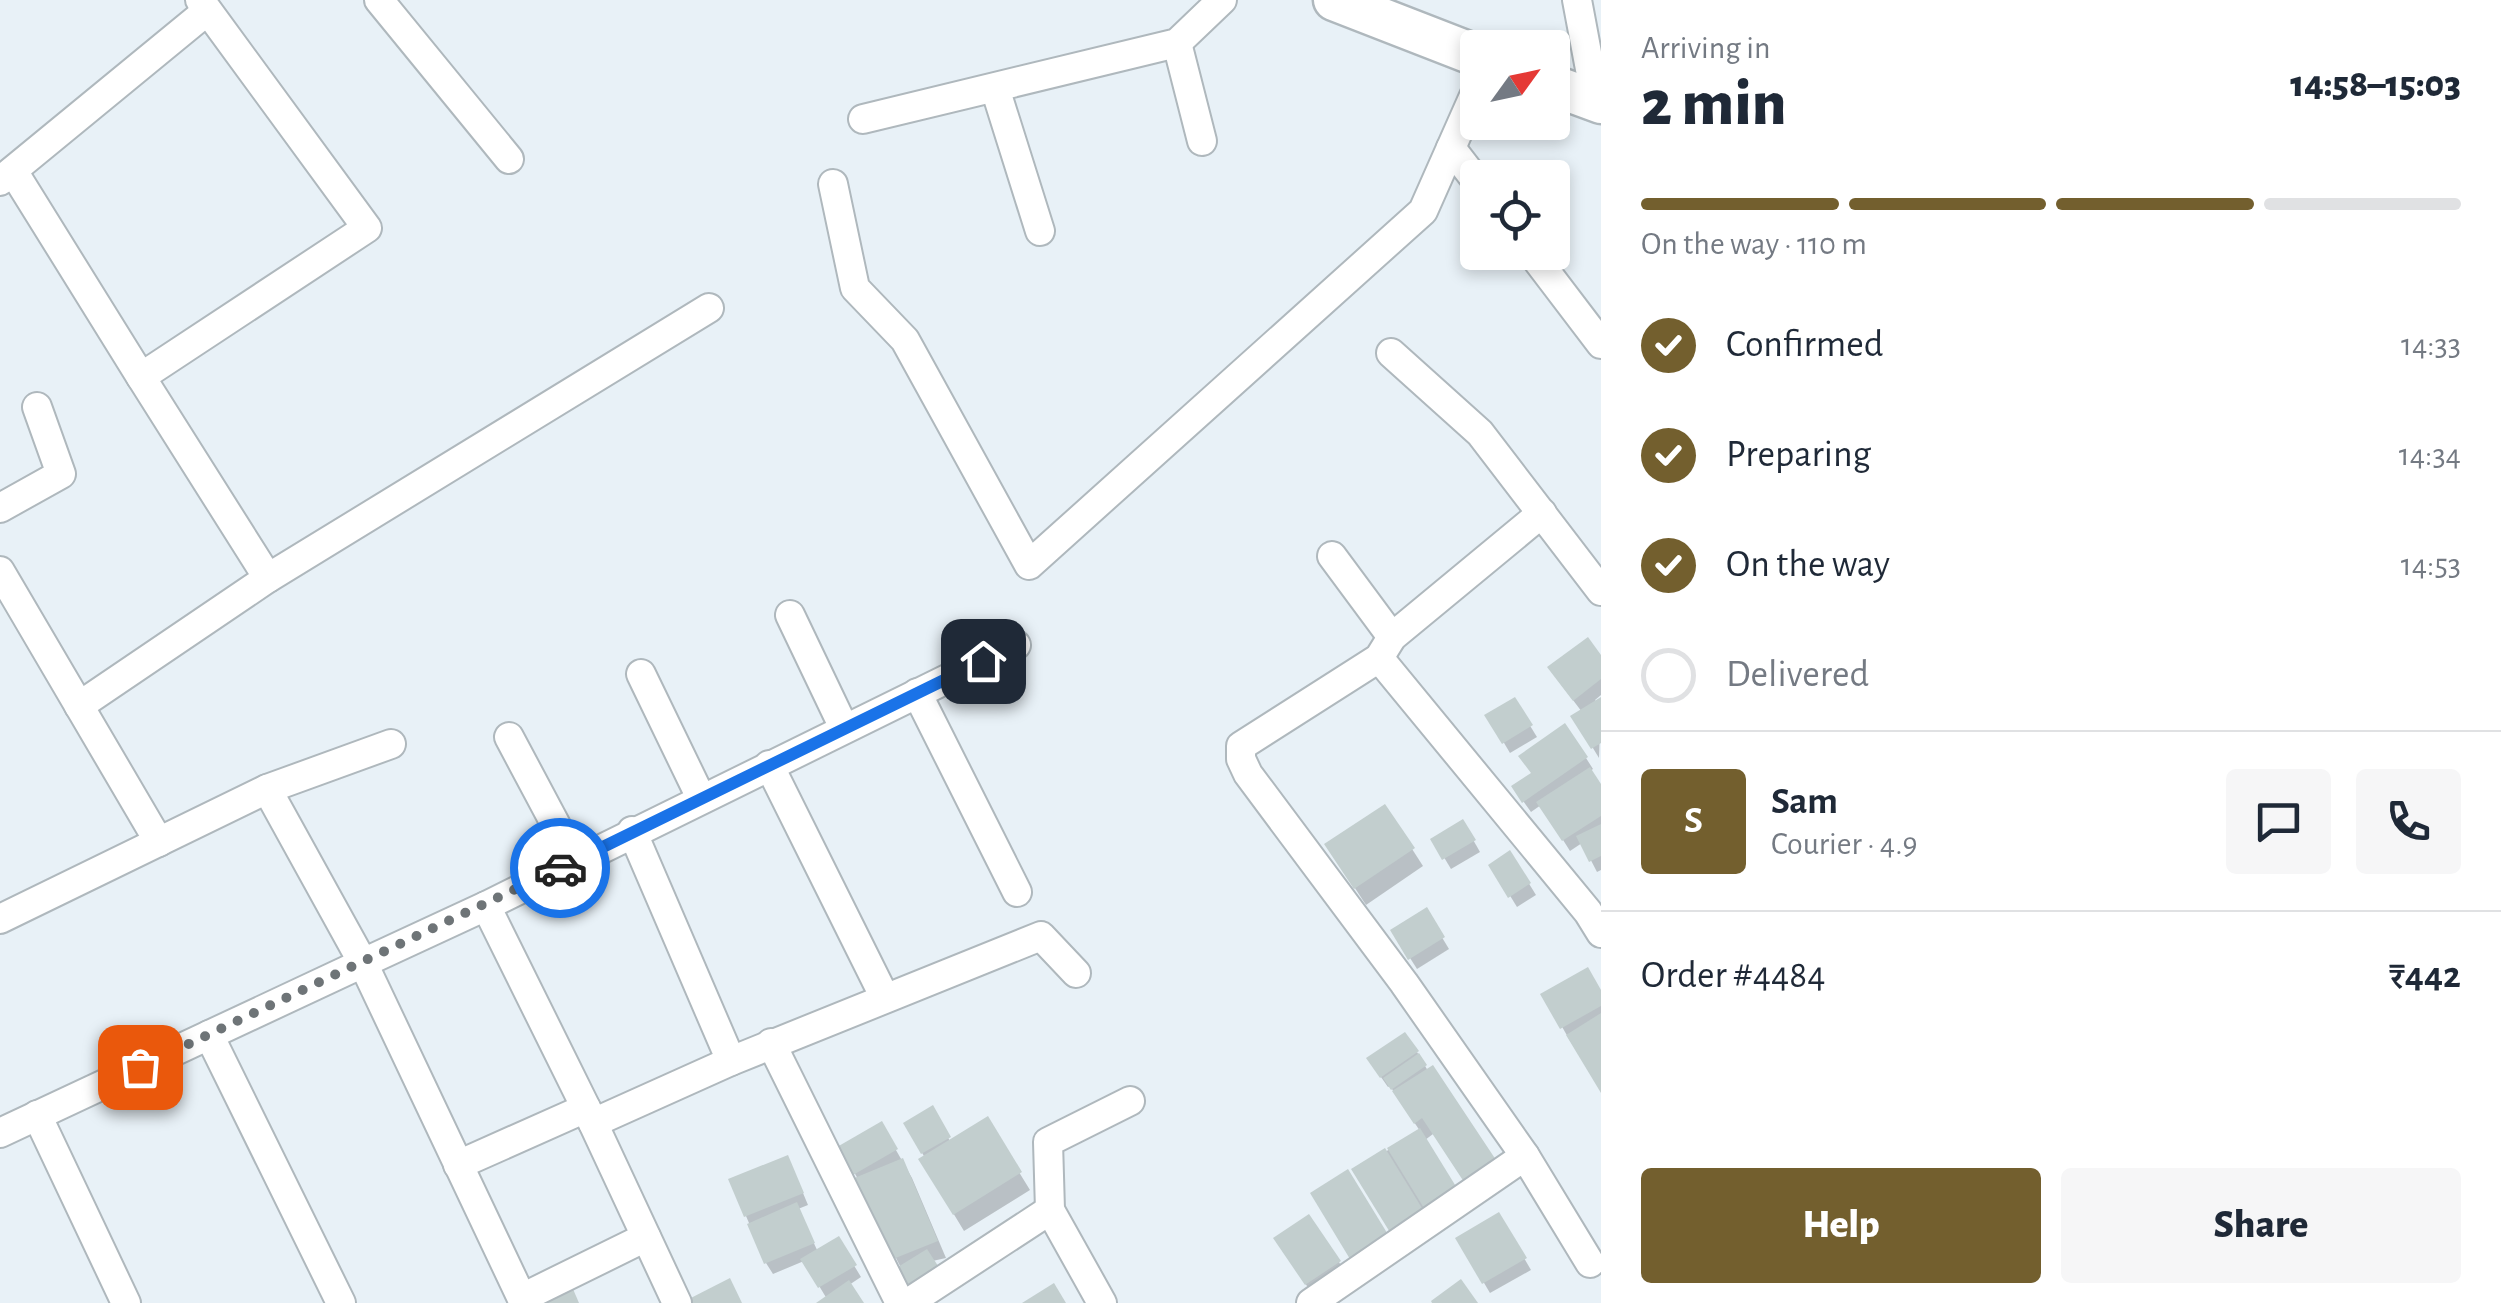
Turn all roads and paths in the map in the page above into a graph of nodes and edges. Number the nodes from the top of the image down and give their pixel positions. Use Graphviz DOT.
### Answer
graph roads {
  1 [pos="379,0"];
  2 [pos="1222,0"];
  3 [pos="1334,0"];
  4 [pos="1577,0"];
  5 [pos="204,6"];
  6 [pos="1177,43"];
  7 [pos="1460,49"];
  8 [pos="995,88"];
  9 [pos="1570,91"];
  10 [pos="1598,102"];
  11 [pos="863,120"];
  12 [pos="1460,126"];
  13 [pos="1202,142"];
  14 [pos="1450,148"];
  15 [pos="509,158"];
  16 [pos="1460,160"];
  17 [pos="6,176"];
  18 [pos="833,184"];
  19 [pos="1040,231"];
  20 [pos="1545,270"];
  21 [pos="709,308"];
  22 [pos="1601,344"];
  23 [pos="1391,353"];
  24 [pos="141,377"];
  25 [pos="37,407"];
  26 [pos="0,508"];
  27 [pos="1542,514"];
  28 [pos="1332,556"];
  29 [pos="0,571"];
  30 [pos="268,578"];
  31 [pos="1601,591"];
  32 [pos="790,615"];
  33 [pos="1016,645"];
  34 [pos="1386,648"];
  35 [pos="640,674"];
  36 [pos="917,693"];
  37 [pos="80,706"];
  38 [pos="844,728"];
  39 [pos="509,737"];
  40 [pos="391,744"];
  41 [pos="769,765"];
  42 [pos="267,789"];
  43 [pos="701,798"];
  44 [pos="632,832"];
  45 [pos="159,842"];
  46 [pos="575,860"];
  47 [pos="1017,892"];
  48 [pos="486,906"];
  49 [pos="1597,915"];
  50 [pos="0,919"];
  51 [pos="363,963"];
  52 [pos="1076,973"];
  53 [pos="885,998"];
  54 [pos="209,1035"];
  55 [pos="771,1043"];
  56 [pos="730,1061"];
  57 [pos="1130,1101"];
  58 [pos="37,1115"];
  59 [pos="589,1115"];
  60 [pos="0,1133"];
  61 [pos="1525,1156"];
  62 [pos="458,1165"];
  63 [pos="1050,1210"];
  64 [pos="646,1237"];
  65 [pos="1590,1262"];
  66 [pos="523,1300"];
  67 [pos="126,1303"];
  68 [pos="341,1303"];
  69 [pos="677,1303"];
  70 [pos="900,1303"];
  71 [pos="908,1303"];
  72 [pos="1102,1303"];
  73 [pos="1311,1303"];
  1 -- 15 [label="street"];
  2 -- 6 [label="street"];
  3 -- 7 [label="street"];
  4 -- 10 [label="street"];
  5 -- 17 [label="street"];
  5 -- 24 [label="street"];
  6 -- 8 [label="street"];
  6 -- 13 [label="street"];
  8 -- 11 [label="street"];
  8 -- 19 [label="street"];
  9 -- 10 [label="street"];
  12 -- 14 [label="street"];
  14 -- 16 [label="street"];
  14 -- 18 [label="street"];
  17 -- 24 [label="street"];
  20 -- 22 [label="street"];
  21 -- 30 [label="street"];
  23 -- 27 [label="street"];
  24 -- 30 [label="street"];
  25 -- 26 [label="street"];
  27 -- 31 [label="street"];
  27 -- 34 [label="street"];
  28 -- 34 [label="street"];
  29 -- 37 [label="street"];
  30 -- 37 [label="street"];
  32 -- 38 [label="street"];
  33 -- 36 [label="street"];
  34 -- 49 [label="street"];
  34 -- 61 [label="street"];
  35 -- 43 [label="street"];
  36 -- 38 [label="street"];
  36 -- 47 [label="street"];
  37 -- 45 [label="street"];
  38 -- 41 [label="street"];
  39 -- 46 [label="street"];
  40 -- 42 [label="street"];
  41 -- 43 [label="street"];
  41 -- 53 [label="street"];
  42 -- 45 [label="street"];
  42 -- 51 [label="street"];
  43 -- 44 [label="street"];
  44 -- 46 [label="street"];
  44 -- 56 [label="street"];
  45 -- 50 [label="street"];
  46 -- 48 [label="street"];
  48 -- 51 [label="street"];
  48 -- 59 [label="street"];
  51 -- 54 [label="street"];
  51 -- 62 [label="street"];
  52 -- 53 [label="street"];
  53 -- 55 [label="street"];
  54 -- 58 [label="street"];
  54 -- 68 [label="street"];
  55 -- 56 [label="street"];
  55 -- 70 [label="street"];
  56 -- 59 [label="street"];
  57 -- 63 [label="street"];
  58 -- 60 [label="street"];
  58 -- 67 [label="street"];
  59 -- 62 [label="street"];
  59 -- 64 [label="street"];
  61 -- 65 [label="street"];
  61 -- 73 [label="street"];
  62 -- 66 [label="street"];
  63 -- 71 [label="street"];
  63 -- 72 [label="street"];
  64 -- 66 [label="street"];
  64 -- 69 [label="street"];
}
